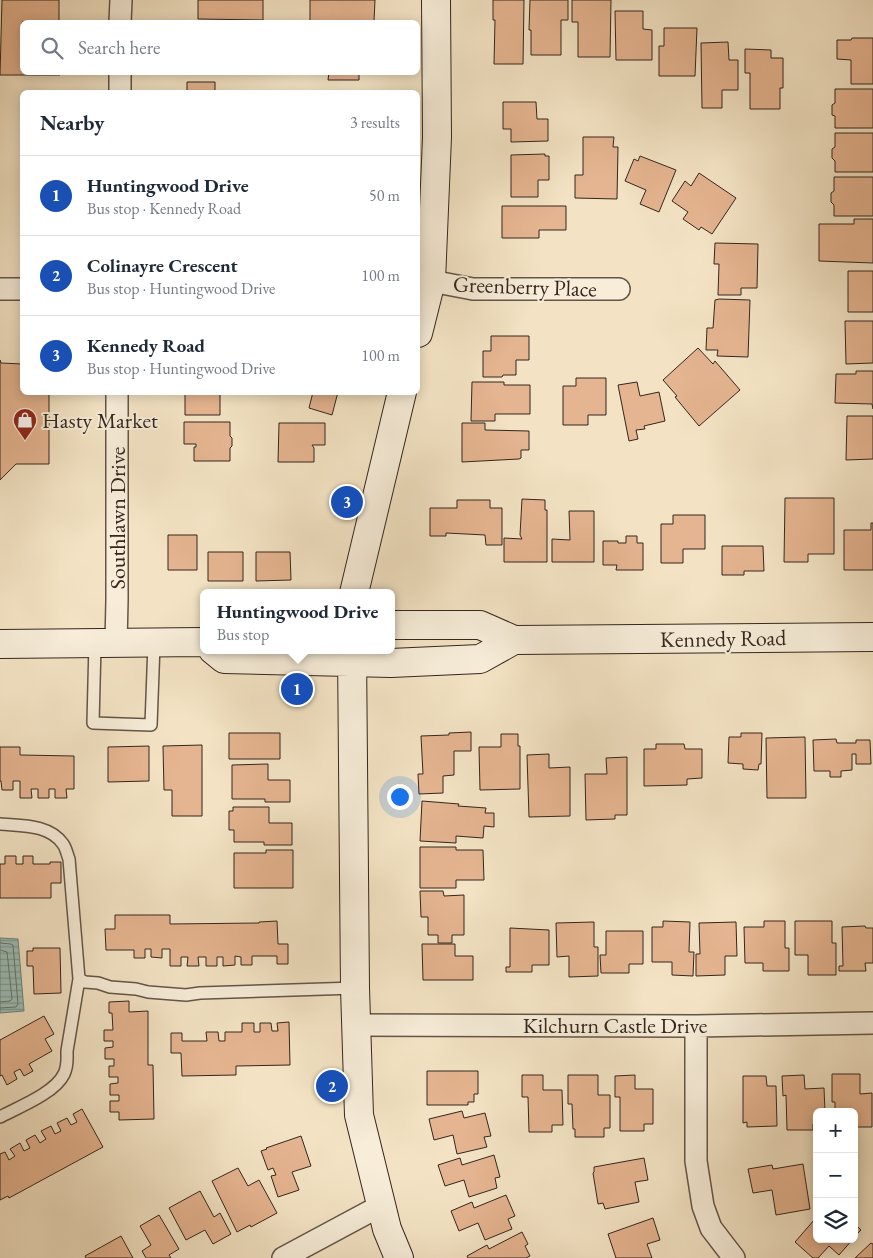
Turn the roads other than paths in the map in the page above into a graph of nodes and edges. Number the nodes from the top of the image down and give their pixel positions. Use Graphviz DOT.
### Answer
graph roads {
  1 [pos="121,0"];
  2 [pos="436,0"];
  3 [pos="120,20"];
  4 [pos="120,75"];
  5 [pos="120,90"];
  6 [pos="431,281"];
  7 [pos="0,288"];
  8 [pos="20,289"];
  9 [pos="619,289"];
  10 [pos="420,325"];
  11 [pos="117,395"];
  12 [pos="401,395"];
  13 [pos="355,589"];
  14 [pos="395,625"];
  15 [pos="873,637"];
  16 [pos="514,640"];
  17 [pos="200,642"];
  18 [pos="0,644"];
  19 [pos="106,644"];
  20 [pos="154,644"];
  21 [pos="218,654"];
  22 [pos="352,656"];
  23 [pos="0,824"];
  24 [pos="79,979"];
  25 [pos="356,988"];
  26 [pos="873,1023"];
  27 [pos="356,1025"];
  28 [pos="696,1026"];
  29 [pos="0,1117"];
  30 [pos="380,1206"];
  31 [pos="283,1258"];
  32 [pos="399,1258"];
  33 [pos="734,1258"];
  1 -- 3 [label="street"];
  2 -- 6 [label="street"];
  4 -- 5 [label="street"];
  6 -- 9 [label="street, Greenberry Place"];
  6 -- 10 [label="street"];
  7 -- 8 [label="street"];
  11 -- 19 [label="street, Southlawn Drive"];
  12 -- 13 [label="street"];
  14 -- 16 [label="street, Kennedy Road"];
  15 -- 16 [label="street, Kennedy Road"];
  16 -- 22 [label="street, Kennedy Road"];
  17 -- 20 [label="street"];
  18 -- 19 [label="street"];
  19 -- 20 [label="street"];
  19 -- 20 [label="lane"];
  21 -- 22 [label="street, Kennedy Road"];
  22 -- 25 [label="street"];
  23 -- 24 [label="lane"];
  24 -- 25 [label="lane"];
  24 -- 29 [label="lane"];
  25 -- 27 [label="street"];
  26 -- 28 [label="street, Kilchurn Castle Drive"];
  27 -- 28 [label="street, Kilchurn Castle Drive"];
  27 -- 30 [label="street"];
  28 -- 33 [label="street"];
  30 -- 31 [label="street"];
  30 -- 32 [label="street"];
}
